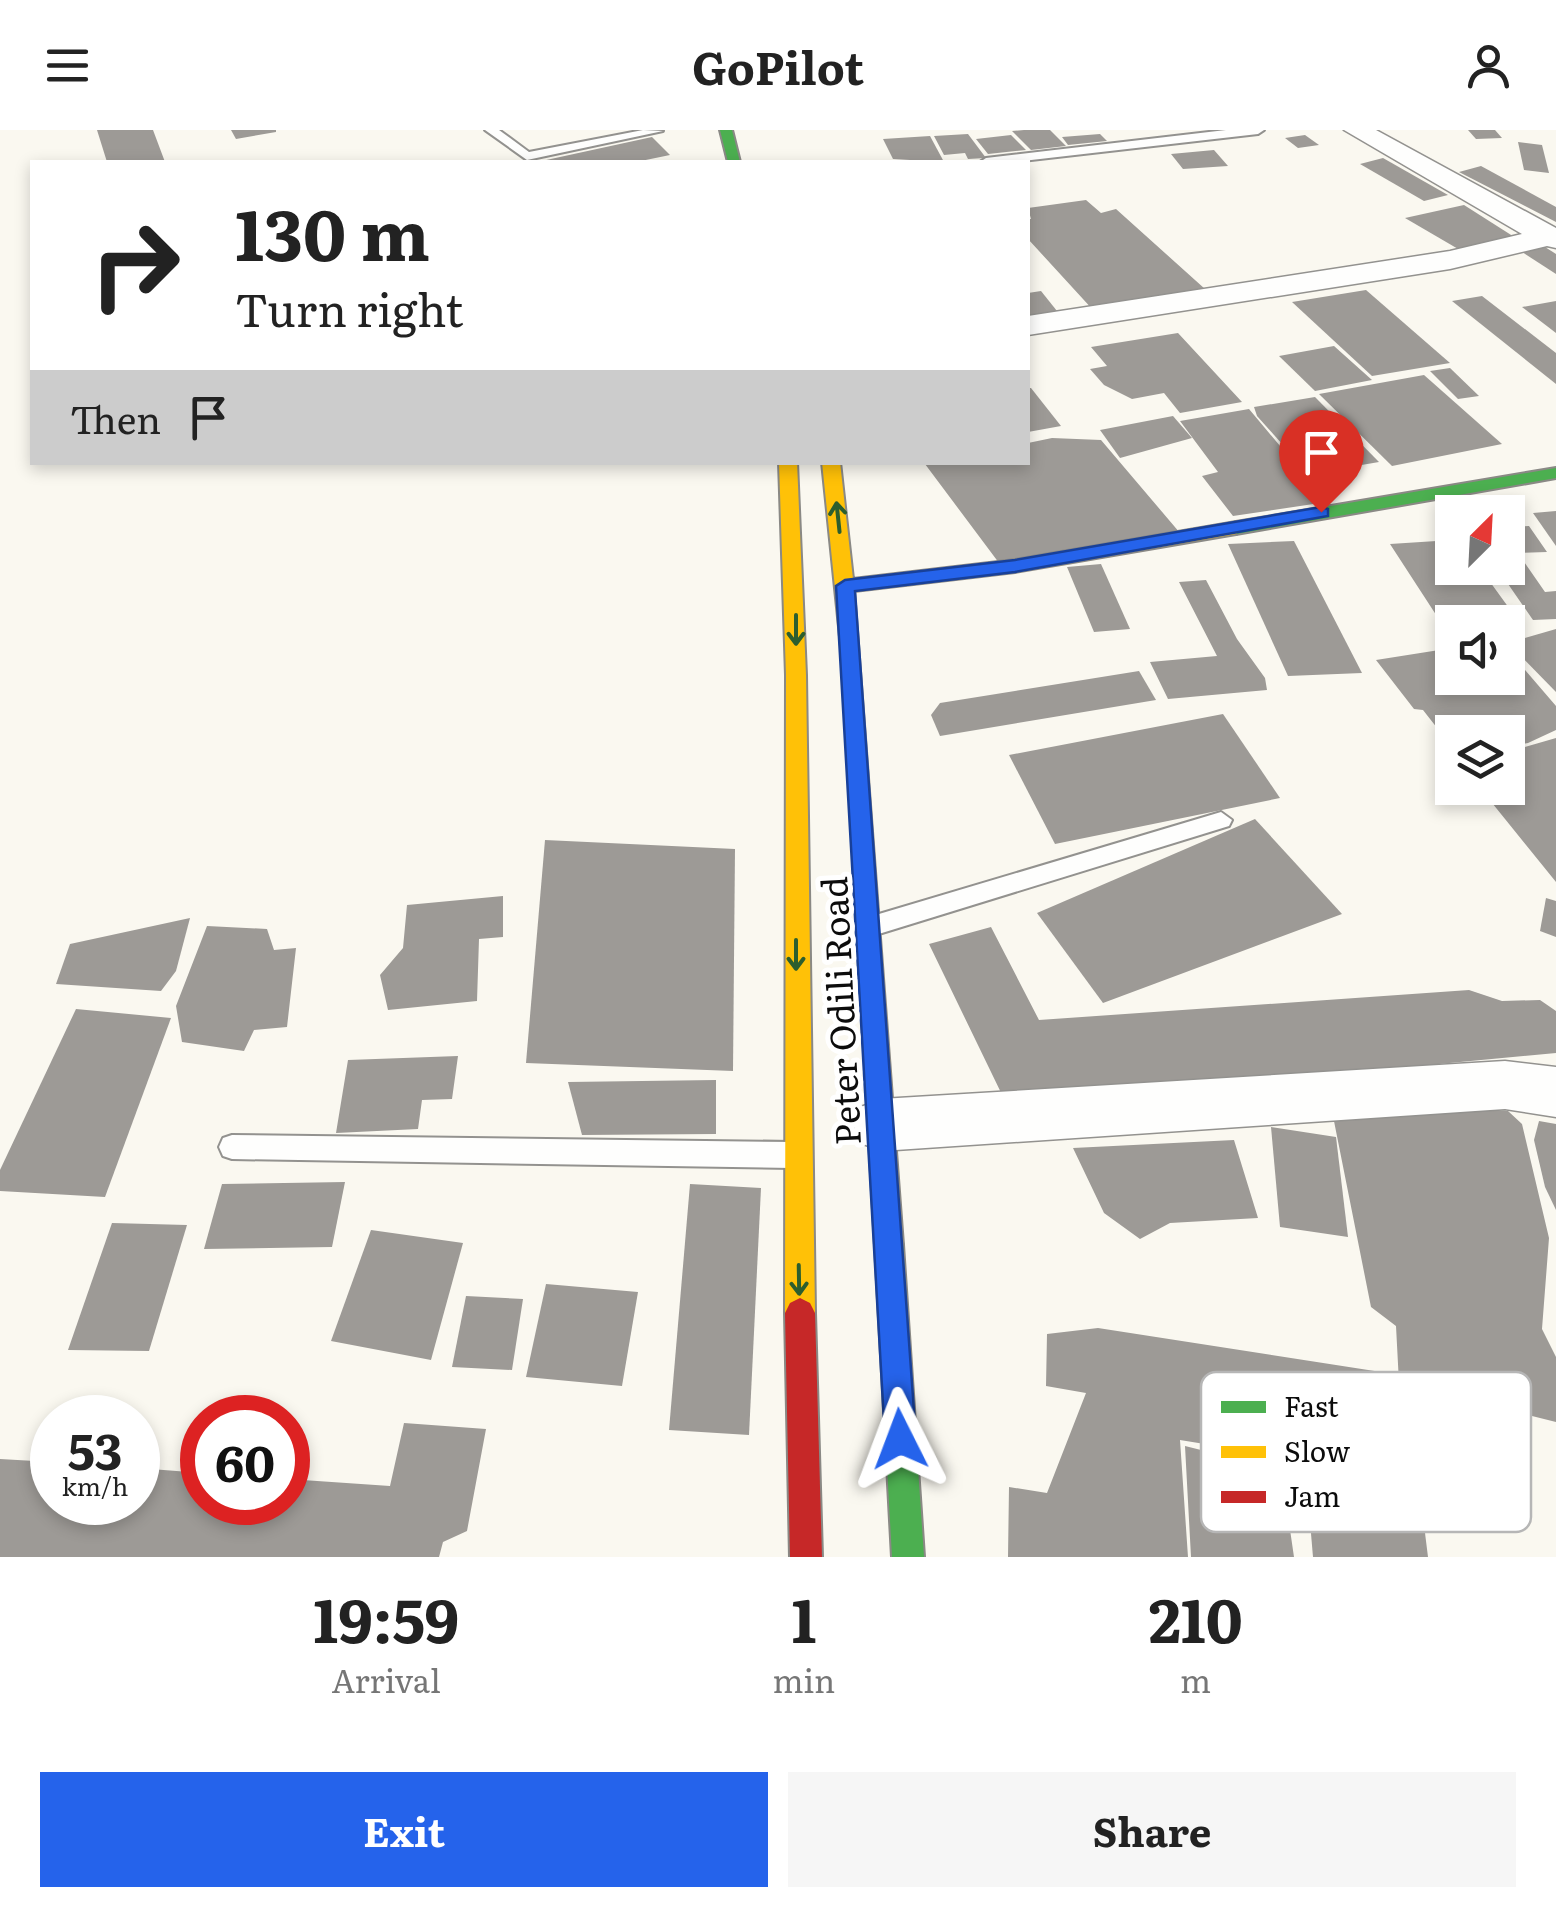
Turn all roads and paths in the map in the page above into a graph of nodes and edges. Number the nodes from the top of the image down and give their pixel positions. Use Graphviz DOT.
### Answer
graph roads {
  1 [pos="491,130"];
  2 [pos="579,130"];
  3 [pos="726,130"];
  4 [pos="1258,130"];
  5 [pos="1357,130"];
  6 [pos="657,131"];
  7 [pos="582,146"];
  8 [pos="734,160"];
  9 [pos="1003,160"];
  10 [pos="1553,237"];
  11 [pos="1030,326"];
  12 [pos="788,465"];
  13 [pos="831,465"];
  14 [pos="1556,473"];
  15 [pos="845,586"];
  16 [pos="1221,820"];
  17 [pos="869,928"];
  18 [pos="1556,1092"];
  19 [pos="881,1125"];
  20 [pos="232,1147"];
  21 [pos="796,1154"];
  22 [pos="806,1557"];
  23 [pos="908,1557"];
  1 -- 7 [label="lane"];
  2 -- 7 [label="lane"];
  3 -- 8 [label="main road"];
  4 -- 9 [label="lane"];
  5 -- 10 [label="street"];
  6 -- 7 [label="lane"];
  10 -- 11 [label="street"];
  12 -- 21 [label="main road, Peter Odili Road, one-way"];
  15 -- 13 [label="main road, Peter Odili Road, one-way"];
  14 -- 15 [label="main road"];
  15 -- 17 [label="main road, Peter Odili Road"];
  16 -- 17 [label="lane"];
  17 -- 19 [label="main road, Peter Odili Road"];
  18 -- 19 [label="street"];
  19 -- 23 [label="main road, Peter Odili Road"];
  20 -- 21 [label="lane"];
  21 -- 22 [label="main road, Peter Odili Road, one-way"];
}
